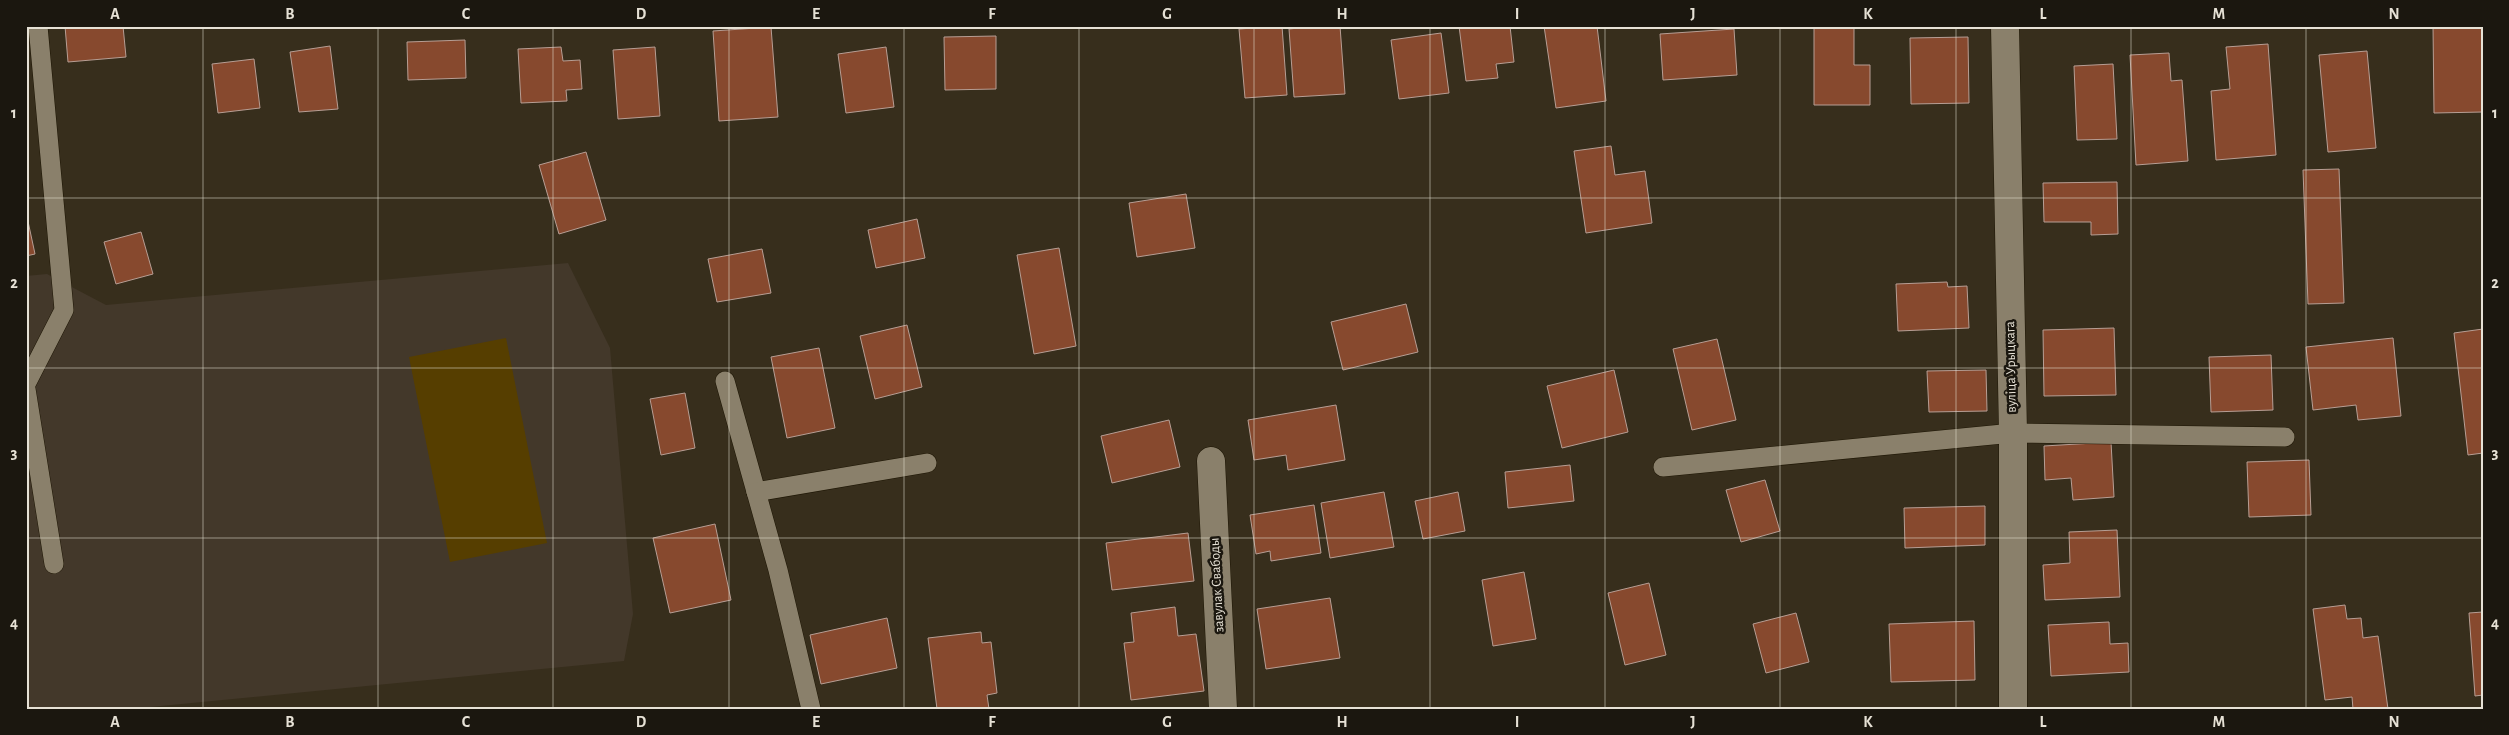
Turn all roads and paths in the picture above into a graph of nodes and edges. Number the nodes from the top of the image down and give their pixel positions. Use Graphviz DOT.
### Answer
graph roads {
  1 [pos="38,26"];
  2 [pos="2005,26"];
  3 [pos="725,381"];
  4 [pos="26,384"];
  5 [pos="26,389"];
  6 [pos="2013,433"];
  7 [pos="2285,437"];
  8 [pos="1211,461"];
  9 [pos="927,463"];
  10 [pos="1663,467"];
  11 [pos="756,492"];
  12 [pos="54,564"];
  13 [pos="811,709"];
  14 [pos="1223,709"];
  15 [pos="2013,709"];
  1 -- 4 [label="lane"];
  2 -- 6 [label="street, вуліца Урыцкага"];
  3 -- 11 [label="lane"];
  5 -- 12 [label="lane"];
  6 -- 7 [label="lane"];
  6 -- 10 [label="lane"];
  6 -- 15 [label="street, вуліца Урыцкага"];
  8 -- 14 [label="street, завулак Свабоды"];
  9 -- 11 [label="lane"];
  11 -- 13 [label="lane"];
}
